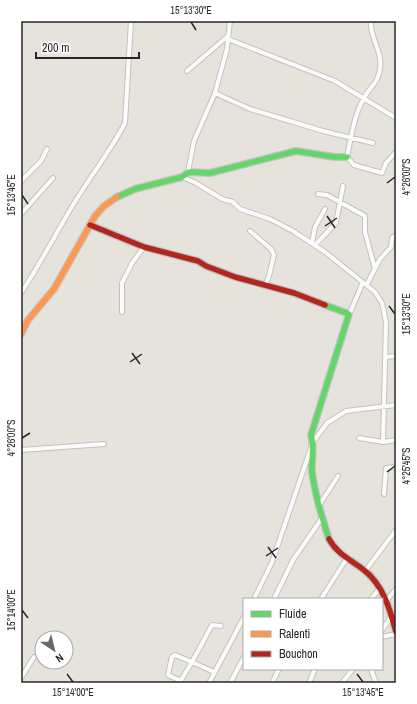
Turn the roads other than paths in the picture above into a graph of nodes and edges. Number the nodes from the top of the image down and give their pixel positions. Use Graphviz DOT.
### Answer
graph roads {
  1 [pos="131,21"];
  2 [pos="230,21"];
  3 [pos="371,21"];
  4 [pos="228,37"];
  5 [pos="186,70"];
  6 [pos="215,93"];
  7 [pos="364,97"];
  8 [pos="396,118"];
  9 [pos="350,138"];
  10 [pos="373,143"];
  11 [pos="47,149"];
  12 [pos="396,152"];
  13 [pos="347,157"];
  14 [pos="188,172"];
  15 [pos="53,178"];
  16 [pos="182,178"];
  17 [pos="21,181"];
  18 [pos="343,186"];
  19 [pos="318,194"];
  20 [pos="340,204"];
  21 [pos="325,209"];
  22 [pos="21,214"];
  23 [pos="90,225"];
  24 [pos="250,231"];
  25 [pos="396,235"];
  26 [pos="313,244"];
  27 [pos="144,247"];
  28 [pos="375,269"];
  29 [pos="365,283"];
  30 [pos="264,286"];
  31 [pos="21,293"];
  32 [pos="122,312"];
  33 [pos="350,315"];
  34 [pos="21,334"];
  35 [pos="396,356"];
  36 [pos="386,357"];
  37 [pos="396,405"];
  38 [pos="384,407"];
  39 [pos="358,438"];
  40 [pos="396,440"];
  41 [pos="313,442"];
  42 [pos="383,442"];
  43 [pos="104,444"];
  44 [pos="21,450"];
  45 [pos="396,467"];
  46 [pos="338,476"];
  47 [pos="384,494"];
  48 [pos="320,504"];
  49 [pos="322,518"];
  50 [pos="396,530"];
  51 [pos="347,558"];
  52 [pos="365,571"];
  53 [pos="380,588"];
  54 [pos="396,589"];
  55 [pos="254,598"];
  56 [pos="274,598"];
  57 [pos="322,598"];
  58 [pos="372,598"];
  59 [pos="387,600"];
  60 [pos="392,616"];
  61 [pos="243,619"];
  62 [pos="221,626"];
  63 [pos="383,629"];
  64 [pos="396,633"];
  65 [pos="383,637"];
  66 [pos="34,657"];
  67 [pos="243,659"];
  68 [pos="192,662"];
  69 [pos="278,670"];
  70 [pos="314,670"];
  71 [pos="352,670"];
  72 [pos="371,670"];
  73 [pos="214,672"];
  74 [pos="21,678"];
  75 [pos="180,682"];
  76 [pos="209,683"];
  77 [pos="230,683"];
  78 [pos="272,683"];
  79 [pos="308,683"];
  80 [pos="342,683"];
  81 [pos="376,683"];
  1 -- 31 [label="street"];
  2 -- 4 [label="street"];
  3 -- 7 [label="street"];
  4 -- 5 [label="street"];
  4 -- 6 [label="street"];
  4 -- 7 [label="street"];
  6 -- 9 [label="street"];
  6 -- 14 [label="street"];
  7 -- 8 [label="street"];
  7 -- 9 [label="street"];
  9 -- 10 [label="street"];
  9 -- 13 [label="street"];
  11 -- 17 [label="street"];
  12 -- 13 [label="street"];
  13 -- 14 [label="street"];
  14 -- 16 [label="street"];
  15 -- 22 [label="street"];
  16 -- 23 [label="street"];
  16 -- 26 [label="street"];
  18 -- 20 [label="street"];
  19 -- 20 [label="street"];
  20 -- 26 [label="street"];
  20 -- 28 [label="street"];
  21 -- 26 [label="street"];
  23 -- 27 [label="street"];
  23 -- 34 [label="street"];
  24 -- 30 [label="street"];
  25 -- 28 [label="street"];
  26 -- 29 [label="street"];
  27 -- 30 [label="street"];
  27 -- 32 [label="street"];
  28 -- 29 [label="street"];
  29 -- 33 [label="street"];
  29 -- 36 [label="street"];
  30 -- 33 [label="street"];
  33 -- 41 [label="street"];
  35 -- 36 [label="street"];
  36 -- 38 [label="street"];
  37 -- 38 [label="street"];
  38 -- 41 [label="street"];
  38 -- 42 [label="street"];
  39 -- 42 [label="street"];
  40 -- 42 [label="street"];
  41 -- 48 [label="street"];
  41 -- 55 [label="street"];
  43 -- 44 [label="street"];
  45 -- 47 [label="street"];
  46 -- 48 [label="street"];
  48 -- 49 [label="street"];
  49 -- 51 [label="street"];
  49 -- 56 [label="street"];
  50 -- 52 [label="street"];
  51 -- 52 [label="street"];
  51 -- 57 [label="street"];
  52 -- 53 [label="street"];
  53 -- 58 [label="street"];
  53 -- 59 [label="street"];
  54 -- 59 [label="street"];
  59 -- 60 [label="street"];
  60 -- 63 [label="street"];
  60 -- 64 [label="street"];
  61 -- 73 [label="street"];
  62 -- 68 [label="street"];
  64 -- 65 [label="street"];
  66 -- 74 [label="street"];
  67 -- 77 [label="street"];
  68 -- 73 [label="street"];
  68 -- 75 [label="street"];
  68 -- 75 [label="street"];
  69 -- 78 [label="street"];
  70 -- 79 [label="street"];
  71 -- 80 [label="street"];
  72 -- 81 [label="street"];
  73 -- 76 [label="street"];
}
